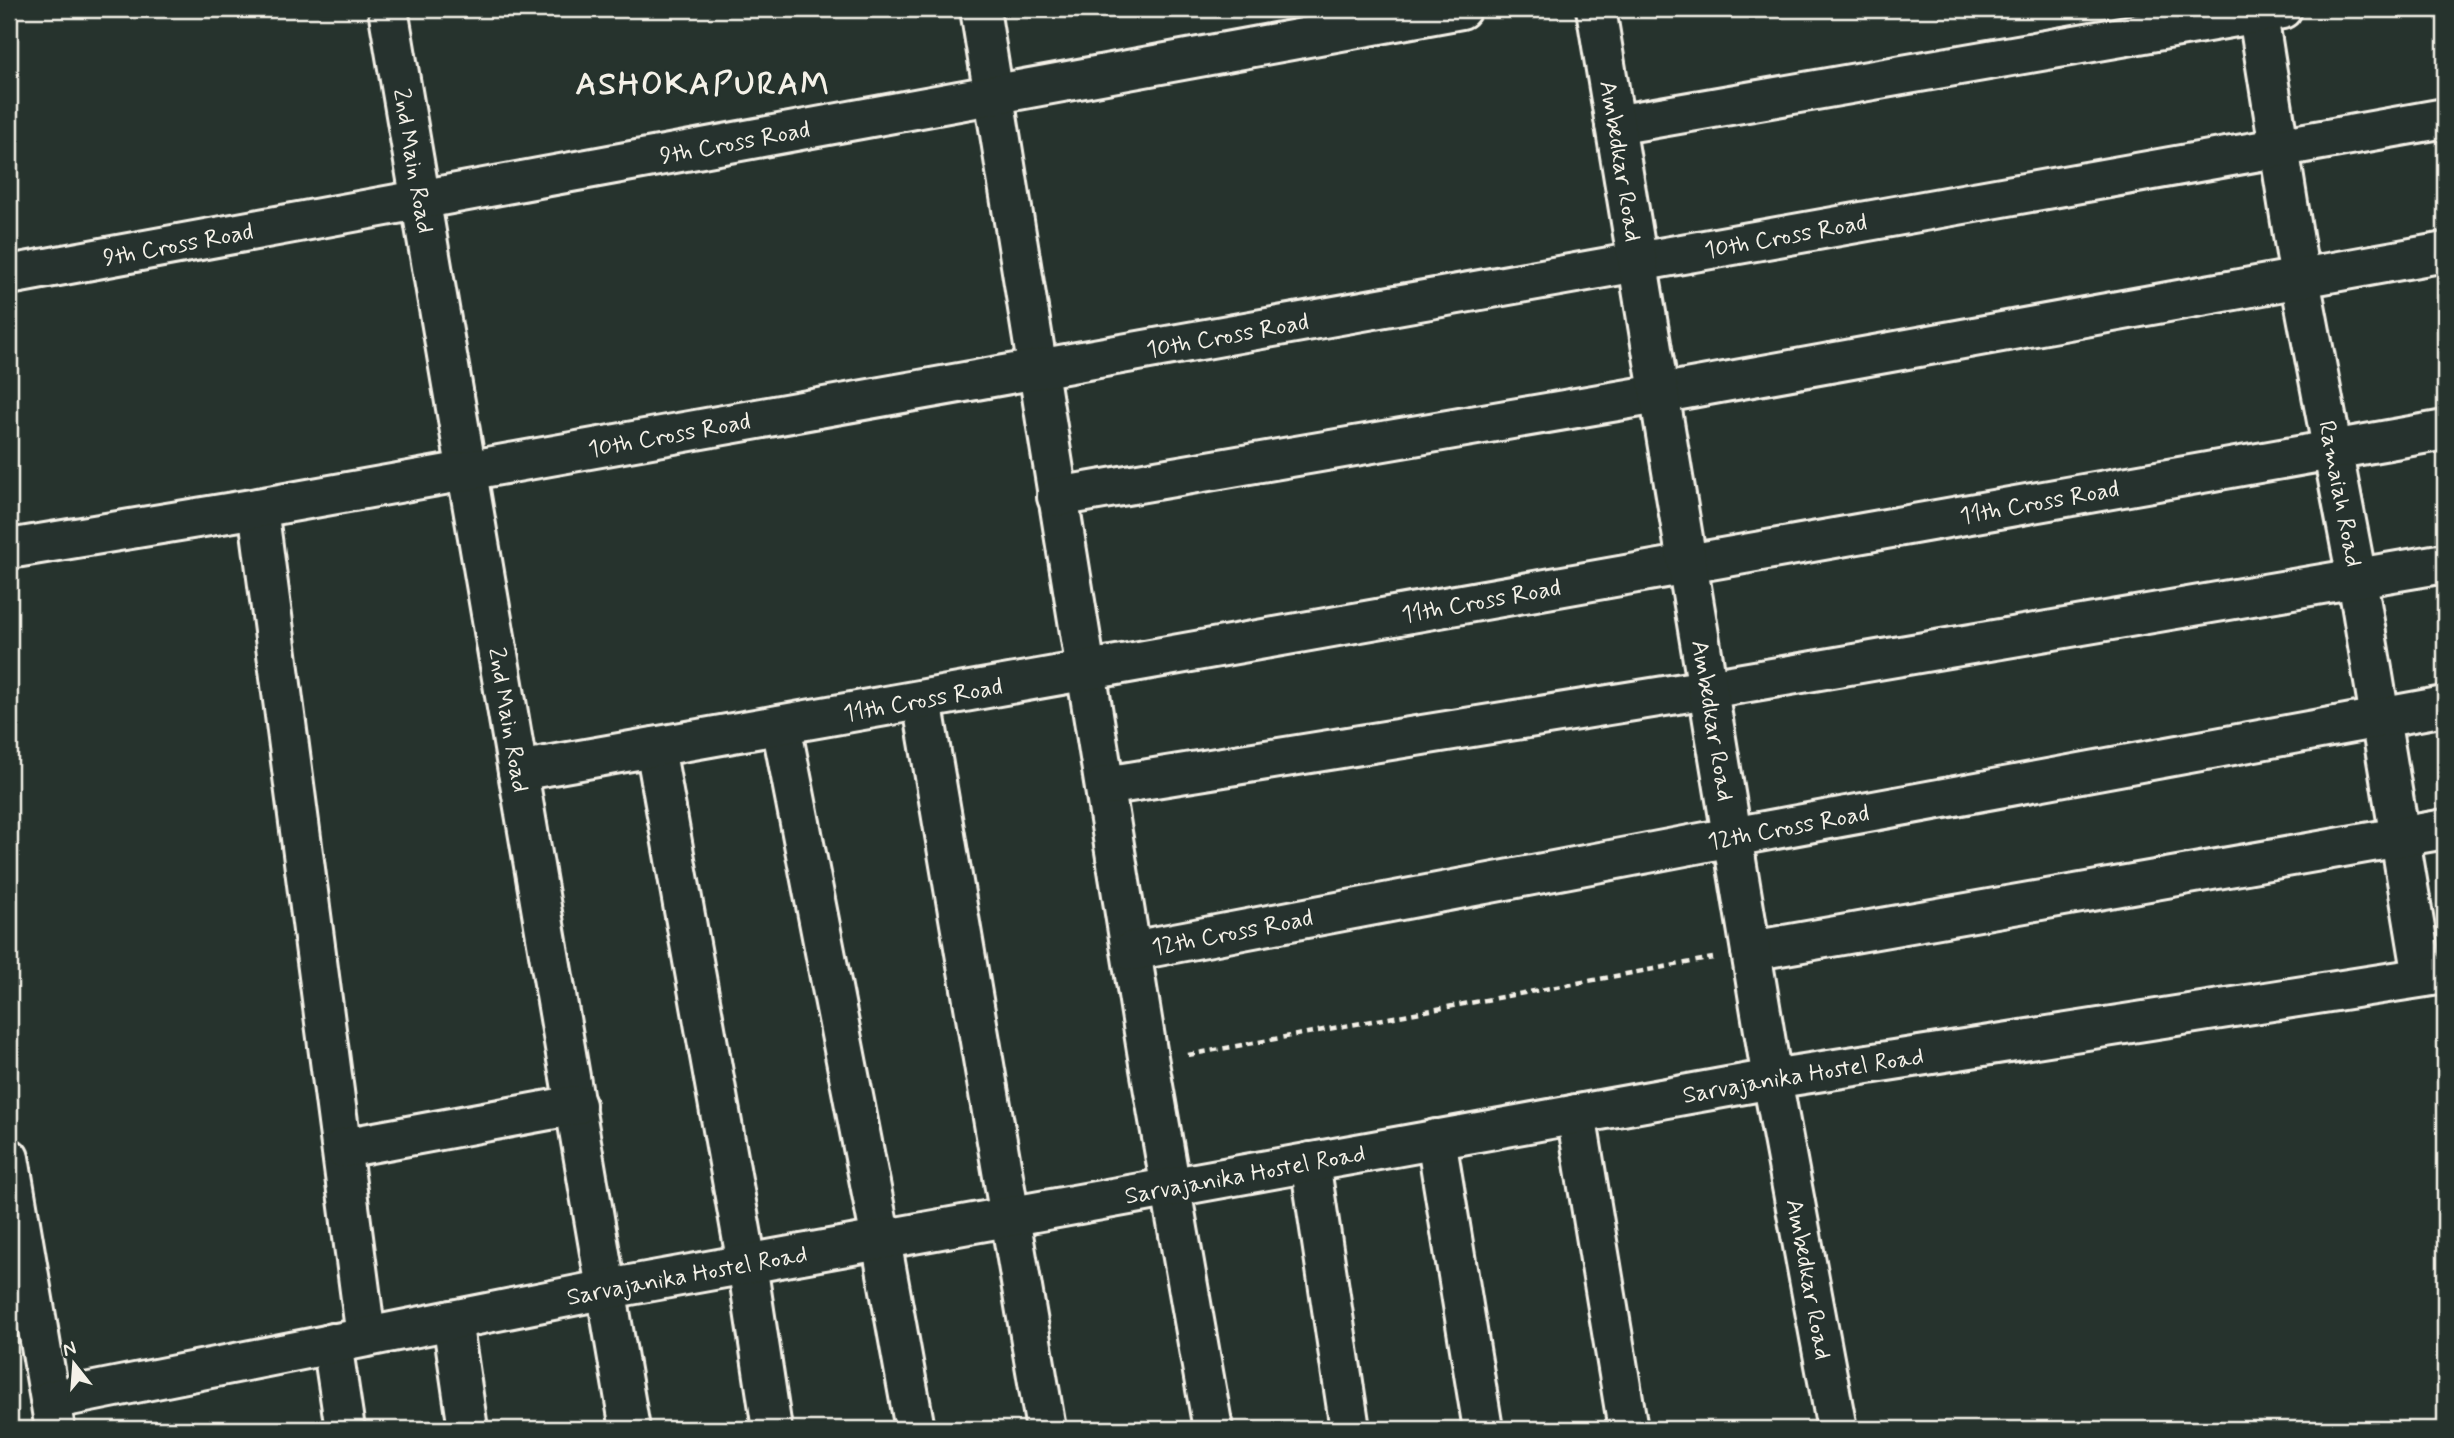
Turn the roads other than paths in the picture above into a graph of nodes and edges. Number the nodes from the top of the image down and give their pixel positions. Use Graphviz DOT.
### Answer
graph roads {
  1 [pos="388,9"];
  2 [pos="979,9"];
  3 [pos="1461,9"];
  4 [pos="1595,9"];
  5 [pos="2265,10"];
  6 [pos="993,95"];
  7 [pos="2445,118"];
  8 [pos="1615,125"];
  9 [pos="2280,148"];
  10 [pos="420,199"];
  11 [pos="2445,252"];
  12 [pos="1637,262"];
  13 [pos="9,275"];
  14 [pos="2300,279"];
  15 [pos="1037,369"];
  16 [pos="1658,394"];
  17 [pos="2445,430"];
  18 [pos="2332,450"];
  19 [pos="467,471"];
  20 [pos="1057,497"];
  21 [pos="258,508"];
  22 [pos="9,549"];
  23 [pos="2445,563"];
  24 [pos="1687,564"];
  25 [pos="2357,579"];
  26 [pos="1086,671"];
  27 [pos="1707,689"];
  28 [pos="922,700"];
  29 [pos="2445,706"];
  30 [pos="2379,719"];
  31 [pos="780,725"];
  32 [pos="655,747"];
  33 [pos="518,771"];
  34 [pos="1105,786"];
  35 [pos="2445,829"];
  36 [pos="2399,836"];
  37 [pos="1732,837"];
  38 [pos="1132,951"];
  39 [pos="1751,951"];
  40 [pos="2434,975"];
  41 [pos="1772,1079"];
  42 [pos="576,1105"];
  43 [pos="1576,1114"];
  44 [pos="1436,1139"];
  45 [pos="343,1148"];
  46 [pos="9,1158"];
  47 [pos="1310,1162"];
  48 [pos="1170,1188"];
  49 [pos="1010,1217"];
  50 [pos="881,1240"];
  51 [pos="747,1264"];
  52 [pos="608,1289"];
  53 [pos="452,1320"];
  54 [pos="349,1340"];
  55 [pos="52,1414"];
  56 [pos="345,1429"];
  57 [pos="468,1429"];
  58 [pos="630,1429"];
  59 [pos="772,1429"];
  60 [pos="915,1429"];
  61 [pos="1046,1429"];
  62 [pos="1213,1429"];
  63 [pos="1350,1429"];
  64 [pos="1483,1429"];
  65 [pos="1628,1429"];
  66 [pos="1838,1429"];
  1 -- 10 [label="street, 2nd Main Road"];
  2 -- 6 [label="street"];
  3 -- 6 [label="street, 9th Cross Road"];
  4 -- 8 [label="street, Ambedkar Road"];
  5 -- 8 [label="street"];
  5 -- 9 [label="street, Ramaiah Road"];
  6 -- 10 [label="street, 9th Cross Road"];
  6 -- 15 [label="street"];
  7 -- 9 [label="street, 10th Cross Road"];
  8 -- 12 [label="street, Ambedkar Road"];
  9 -- 12 [label="street, 10th Cross Road"];
  9 -- 14 [label="street, Ramaiah Road"];
  10 -- 13 [label="street, 9th Cross Road"];
  10 -- 19 [label="street, 2nd Main Road"];
  11 -- 14 [label="street"];
  12 -- 15 [label="street, 10th Cross Road"];
  12 -- 16 [label="street, Ambedkar Road"];
  14 -- 16 [label="street"];
  14 -- 18 [label="street, Ramaiah Road"];
  15 -- 19 [label="street, 10th Cross Road"];
  15 -- 20 [label="street"];
  16 -- 20 [label="street"];
  16 -- 24 [label="street, Ambedkar Road"];
  17 -- 18 [label="street, 11th Cross Road"];
  18 -- 24 [label="street, 11th Cross Road"];
  18 -- 25 [label="street, Ramaiah Road"];
  19 -- 21 [label="street, 10th Cross Road"];
  19 -- 33 [label="street, 2nd Main Road"];
  20 -- 26 [label="street"];
  21 -- 22 [label="street, 10th Cross Road"];
  21 -- 45 [label="street"];
  23 -- 25 [label="street"];
  24 -- 26 [label="street, 11th Cross Road"];
  24 -- 27 [label="street, Ambedkar Road"];
  25 -- 27 [label="street"];
  25 -- 30 [label="street, Ramaiah Road"];
  26 -- 28 [label="street, 11th Cross Road"];
  26 -- 34 [label="street"];
  27 -- 34 [label="street"];
  27 -- 37 [label="street, Ambedkar Road"];
  28 -- 31 [label="street, 11th Cross Road"];
  28 -- 49 [label="street"];
  29 -- 30 [label="street, 12th Cross Road"];
  30 -- 36 [label="street, Ramaiah Road"];
  30 -- 37 [label="street, 12th Cross Road"];
  31 -- 32 [label="street, 11th Cross Road"];
  31 -- 50 [label="street"];
  32 -- 33 [label="street, 11th Cross Road"];
  32 -- 51 [label="street"];
  33 -- 42 [label="street, 2nd Main Road"];
  34 -- 38 [label="street"];
  35 -- 36 [label="street"];
  36 -- 39 [label="street"];
  36 -- 40 [label="street, Ramaiah Road"];
  37 -- 38 [label="street, 12th Cross Road"];
  37 -- 39 [label="street, Ambedkar Road"];
  38 -- 48 [label="street"];
  39 -- 41 [label="street, Ambedkar Road"];
  40 -- 41 [label="street, Sarvajanika Hostel Road"];
  41 -- 43 [label="street, Sarvajanika Hostel Road"];
  41 -- 66 [label="street, Ambedkar Road"];
  42 -- 45 [label="street"];
  42 -- 52 [label="street, 2nd Main Road"];
  43 -- 44 [label="street, Sarvajanika Hostel Road"];
  43 -- 65 [label="street"];
  44 -- 47 [label="street, Sarvajanika Hostel Road"];
  44 -- 64 [label="street"];
  45 -- 54 [label="street"];
  46 -- 55 [label="street"];
  47 -- 48 [label="street, Sarvajanika Hostel Road"];
  47 -- 63 [label="street"];
  48 -- 49 [label="street, Sarvajanika Hostel Road"];
  48 -- 62 [label="street"];
  49 -- 50 [label="street, Sarvajanika Hostel Road"];
  49 -- 61 [label="street"];
  50 -- 51 [label="street, Sarvajanika Hostel Road"];
  50 -- 60 [label="street"];
  51 -- 52 [label="street, Sarvajanika Hostel Road"];
  51 -- 59 [label="street"];
  52 -- 53 [label="street, Sarvajanika Hostel Road"];
  52 -- 58 [label="street, 2nd Main Road"];
  53 -- 54 [label="street, Sarvajanika Hostel Road"];
  53 -- 57 [label="street"];
  54 -- 55 [label="street, Sarvajanika Hostel Road"];
  54 -- 56 [label="street"];
}
